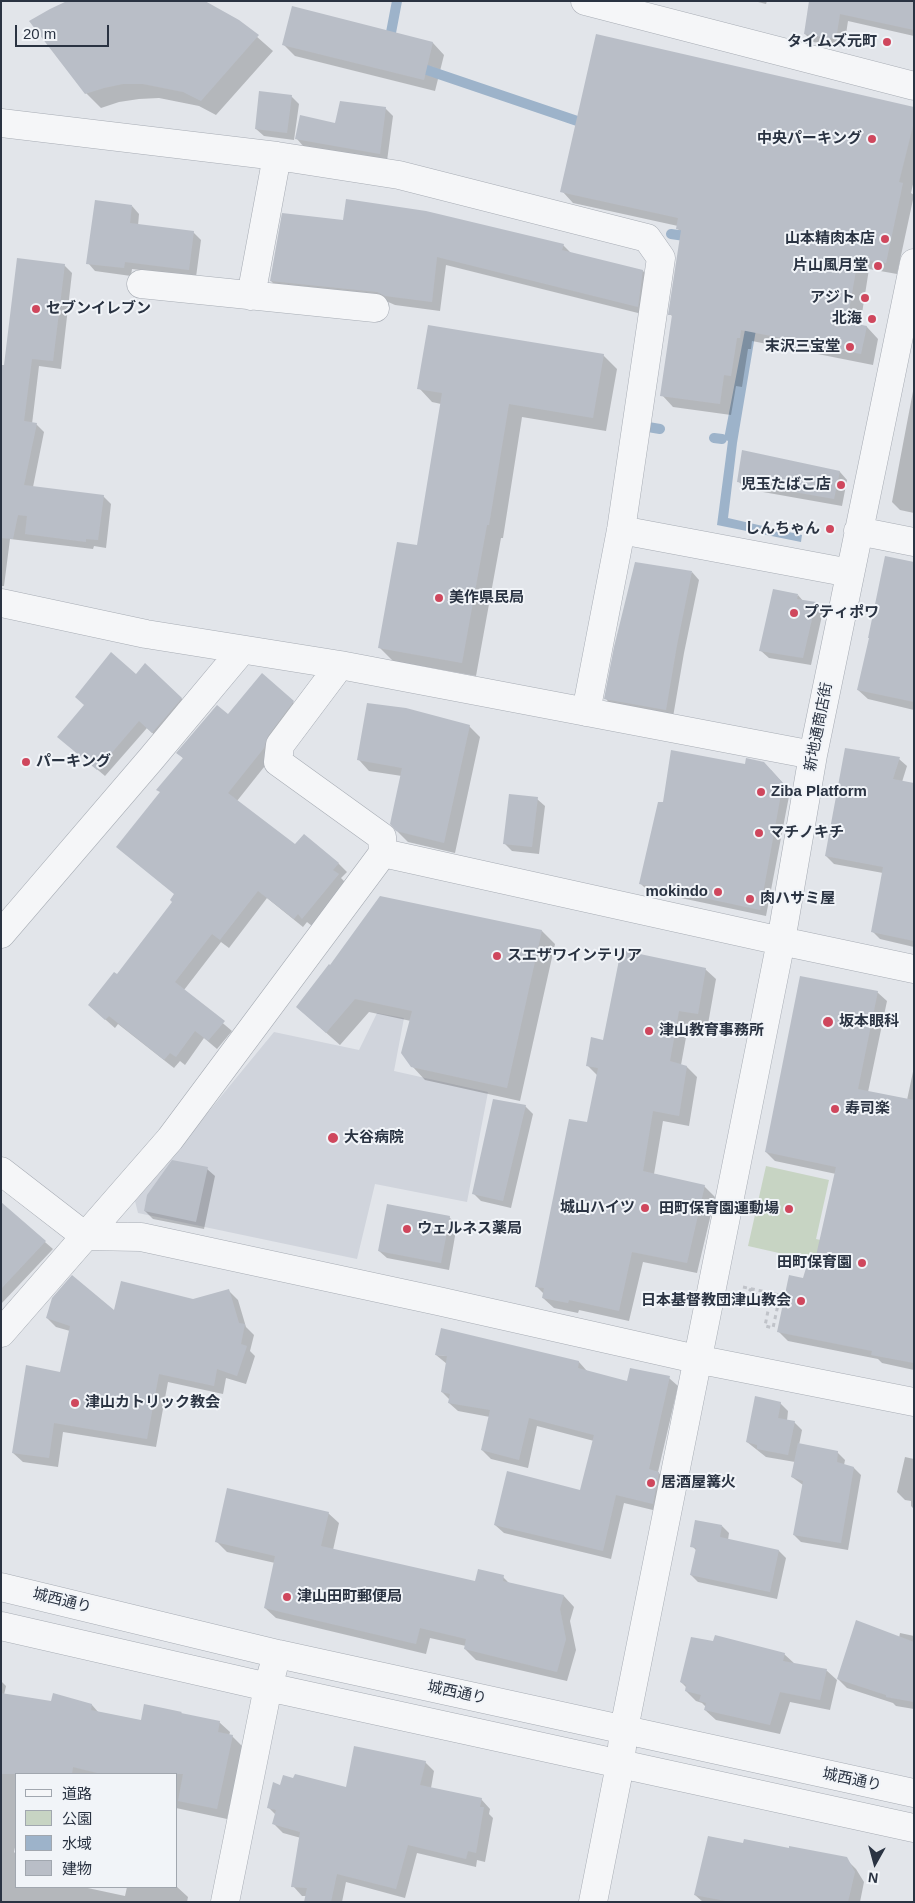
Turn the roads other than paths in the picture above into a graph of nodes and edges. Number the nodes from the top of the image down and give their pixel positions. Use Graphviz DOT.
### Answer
graph roads {
  1 [pos="586,1"];
  2 [pos="914,86"];
  3 [pos="1,123"];
  4 [pos="277,156"];
  5 [pos="914,263"];
  6 [pos="141,284"];
  7 [pos="250,296"];
  8 [pos="375,308"];
  9 [pos="621,530"];
  10 [pos="858,532"];
  11 [pos="914,542"];
  12 [pos="850,573"];
  13 [pos="1,603"];
  14 [pos="242,650"];
  15 [pos="340,665"];
  16 [pos="586,712"];
  17 [pos="814,755"];
  18 [pos="383,853"];
  19 [pos="1,934"];
  20 [pos="781,941"];
  21 [pos="914,968"];
  22 [pos="1,1170"];
  23 [pos="85,1236"];
  24 [pos="1,1333"];
  25 [pos="696,1359"];
  26 [pos="914,1402"];
  27 [pos="1,1586"];
  28 [pos="1,1626"];
  29 [pos="278,1654"];
  30 [pos="268,1687"];
  31 [pos="624,1729"];
  32 [pos="620,1765"];
  33 [pos="914,1793"];
  34 [pos="914,1828"];
  35 [pos="225,1902"];
  36 [pos="593,1902"];
  1 -- 2 [label="street"];
  3 -- 4 [label="street"];
  4 -- 7 [label="street"];
  4 -- 9 [label="street"];
  5 -- 10 [label="street"];
  6 -- 7 [label="street"];
  7 -- 8 [label="street"];
  9 -- 12 [label="street"];
  9 -- 16 [label="street"];
  10 -- 11 [label="street"];
  10 -- 12 [label="street, 新地通商店街"];
  12 -- 17 [label="street, 新地通商店街"];
  13 -- 14 [label="street"];
  14 -- 15 [label="street"];
  14 -- 19 [label="street"];
  15 -- 16 [label="street"];
  15 -- 18 [label="street"];
  16 -- 17 [label="street"];
  17 -- 20 [label="street, 新地通商店街"];
  18 -- 20 [label="street"];
  18 -- 23 [label="street"];
  20 -- 21 [label="street"];
  20 -- 25 [label="street, 新地通商店街"];
  22 -- 23 [label="street"];
  23 -- 24 [label="street"];
  23 -- 25 [label="street"];
  25 -- 26 [label="street"];
  25 -- 31 [label="street, 新地通商店街"];
  27 -- 29 [label="street, 城西通り"];
  28 -- 30 [label="street"];
  29 -- 30 [label="street"];
  29 -- 31 [label="street, 城西通り"];
  30 -- 32 [label="street"];
  30 -- 35 [label="street"];
  31 -- 32 [label="street, 新地通商店街"];
  31 -- 33 [label="street, 城西通り"];
  32 -- 34 [label="street"];
  32 -- 36 [label="street, 新地通商店街"];
}
